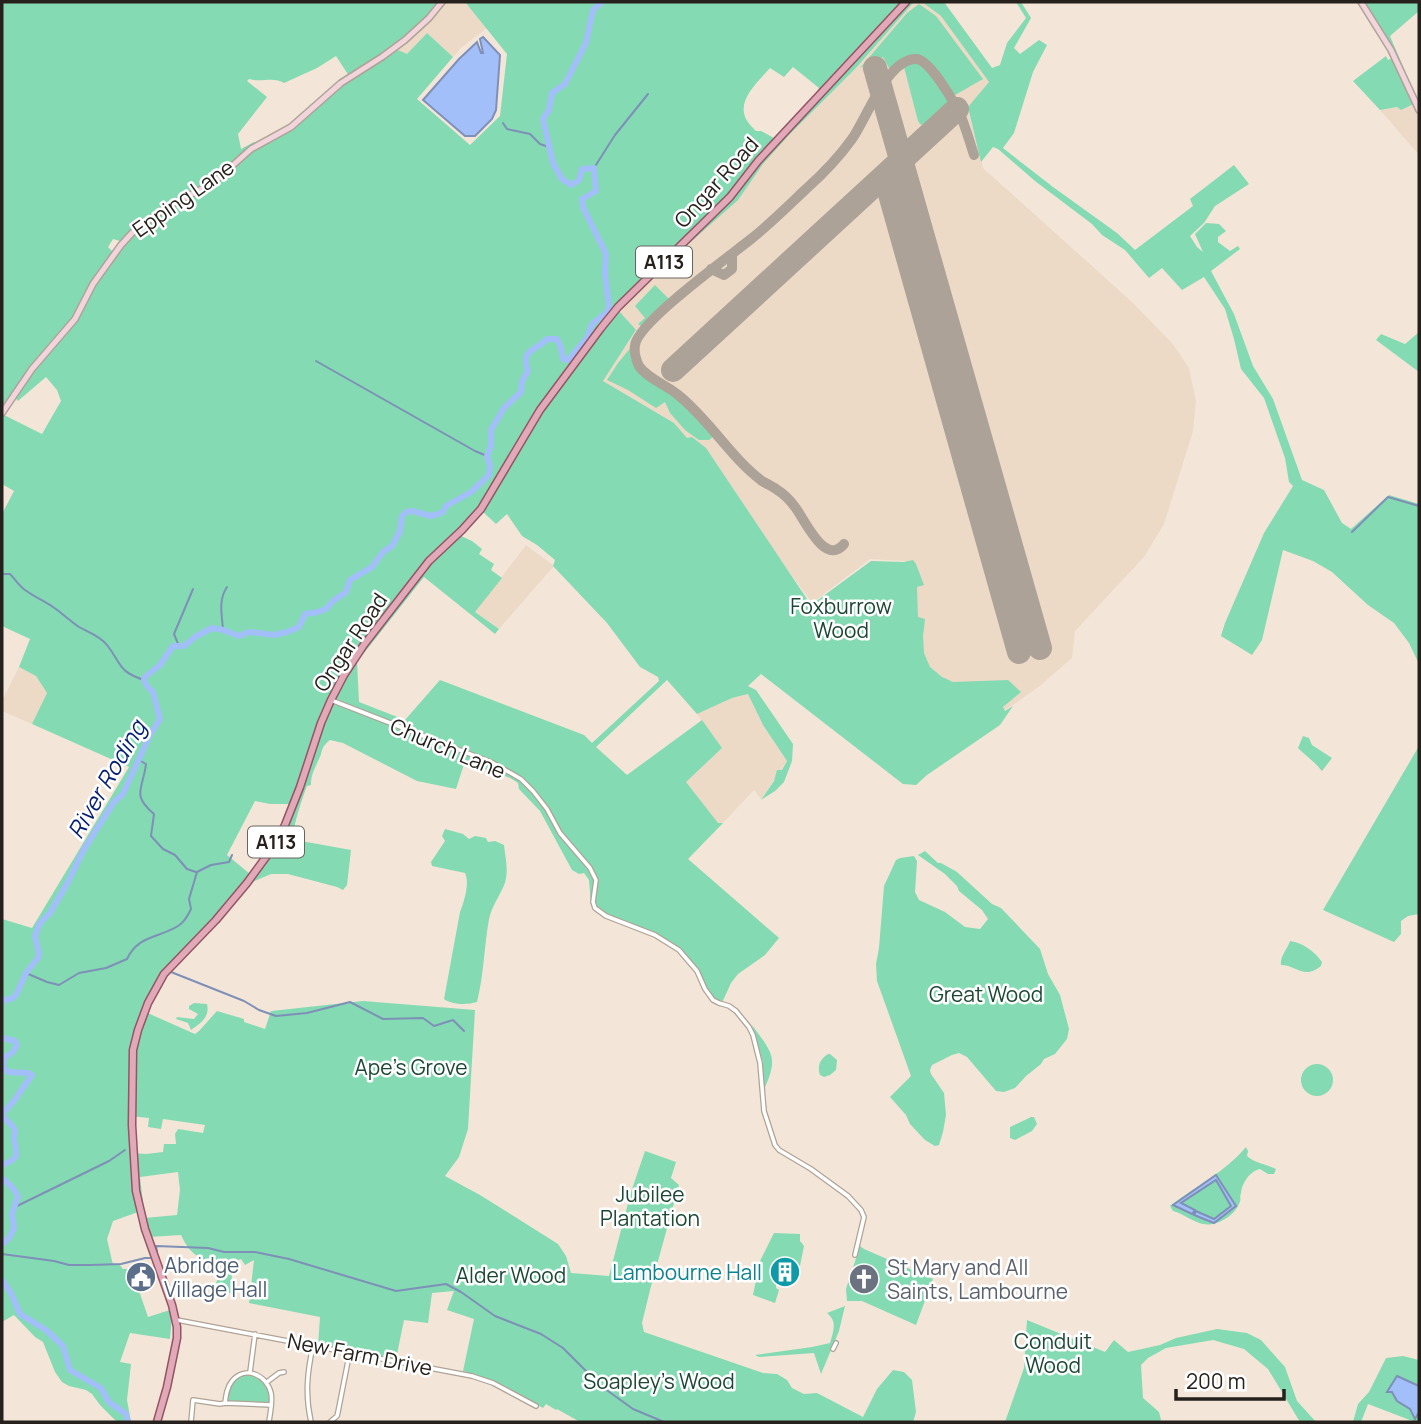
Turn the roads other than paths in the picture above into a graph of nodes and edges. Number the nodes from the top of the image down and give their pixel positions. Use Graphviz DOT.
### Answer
graph roads {
  1 [pos="442,2"];
  2 [pos="906,2"];
  3 [pos="1361,2"];
  4 [pos="1419,110"];
  5 [pos="2,413"];
  6 [pos="331,700"];
  7 [pos="855,1255"];
  8 [pos="177,1320"];
  9 [pos="255,1334"];
  10 [pos="836,1343"];
  11 [pos="313,1346"];
  12 [pos="833,1349"];
  13 [pos="348,1362"];
  14 [pos="250,1372"];
  15 [pos="284,1372"];
  16 [pos="267,1382"];
  17 [pos="225,1403"];
  18 [pos="271,1405"];
  19 [pos="536,1406"];
  20 [pos="157,1422"];
  21 [pos="191,1422"];
  22 [pos="269,1422"];
  23 [pos="311,1422"];
  24 [pos="330,1422"];
  1 -- 5 [label="street, Epping Lane"];
  2 -- 6 [label="main road, Ongar Road / A113"];
  3 -- 4 [label="street"];
  6 -- 7 [label="street, Church Lane"];
  6 -- 8 [label="main road, Ongar Road / A113"];
  8 -- 9 [label="street, New Farm Drive"];
  8 -- 20 [label="main road, Ongar Road / A113"];
  9 -- 11 [label="street, New Farm Drive"];
  9 -- 14 [label="street"];
  10 -- 12 [label="street"];
  11 -- 19 [label="street, New Farm Drive"];
  11 -- 23 [label="street"];
  13 -- 24 [label="street"];
  14 -- 16 [label="street"];
  14 -- 17 [label="street"];
  15 -- 16 [label="street"];
  16 -- 18 [label="street"];
  17 -- 18 [label="street"];
  17 -- 21 [label="street"];
  18 -- 22 [label="street"];
}
